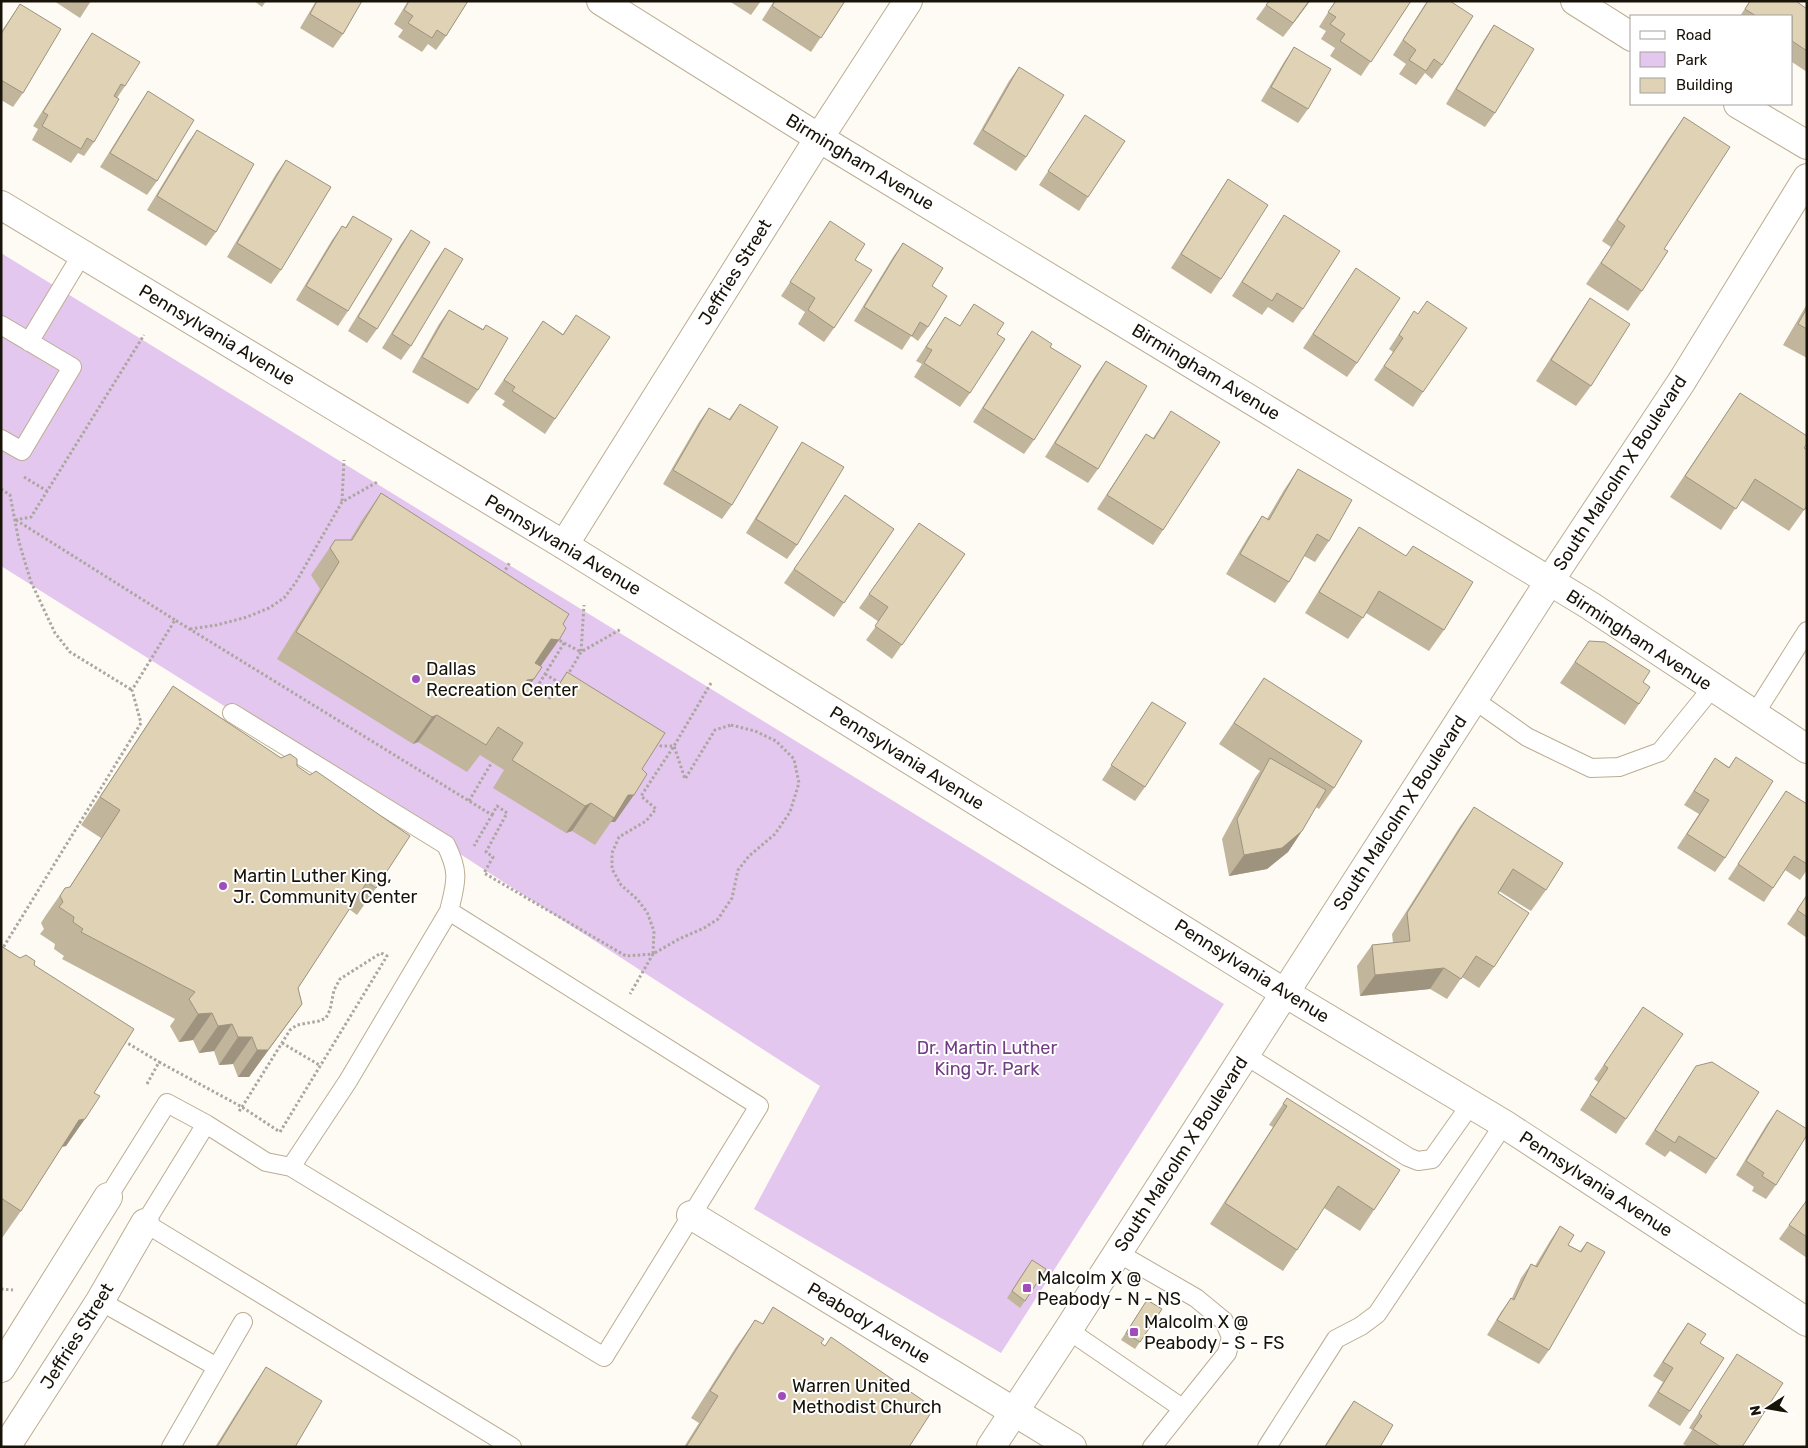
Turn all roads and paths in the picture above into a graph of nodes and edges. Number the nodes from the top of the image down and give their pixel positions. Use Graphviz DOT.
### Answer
graph roads {
  1 [pos="601,1"];
  2 [pos="908,1"];
  3 [pos="1575,1"];
  4 [pos="1630,36"];
  5 [pos="1740,105"];
  6 [pos="819,138"];
  7 [pos="1807,145"];
  8 [pos="1807,178"];
  9 [pos="1,205"];
  10 [pos="82,254"];
  11 [pos="1,325"];
  12 [pos="144,336"];
  13 [pos="29,342"];
  14 [pos="1,439"];
  15 [pos="344,460"];
  16 [pos="379,481"];
  17 [pos="1,490"];
  18 [pos="342,502"];
  19 [pos="15,520"];
  20 [pos="564,545"];
  21 [pos="510,562"];
  22 [pos="500,579"];
  23 [pos="1549,582"];
  24 [pos="584,605"];
  25 [pos="175,620"];
  26 [pos="621,628"];
  27 [pos="189,629"];
  28 [pos="1807,631"];
  29 [pos="555,637"];
  30 [pos="564,643"];
  31 [pos="581,652"];
  32 [pos="545,674"];
  33 [pos="562,684"];
  34 [pos="711,684"];
  35 [pos="1712,688"];
  36 [pos="570,689"];
  37 [pos="132,690"];
  38 [pos="532,696"];
  39 [pos="1473,699"];
  40 [pos="232,712"];
  41 [pos="1754,715"];
  42 [pos="653,740"];
  43 [pos="674,746"];
  44 [pos="1807,749"];
  45 [pos="492,762"];
  46 [pos="469,801"];
  47 [pos="492,815"];
  48 [pos="457,876"];
  49 [pos="449,911"];
  50 [pos="1,951"];
  51 [pos="653,954"];
  52 [pos="1285,993"];
  53 [pos="617,1016"];
  54 [pos="118,1037"];
  55 [pos="282,1043"];
  56 [pos="1245,1055"];
  57 [pos="159,1062"];
  58 [pos="320,1066"];
  59 [pos="348,1081"];
  60 [pos="1471,1104"];
  61 [pos="242,1107"];
  62 [pos="206,1124"];
  63 [pos="1504,1124"];
  64 [pos="224,1135"];
  65 [pos="291,1167"];
  66 [pos="108,1197"];
  67 [pos="691,1216"];
  68 [pos="146,1224"];
  69 [pos="1118,1253"];
  70 [pos="100,1301"];
  71 [pos="243,1322"];
  72 [pos="1807,1322"];
  73 [pos="1068,1330"];
  74 [pos="217,1367"];
  75 [pos="1,1368"];
  76 [pos="1182,1408"];
  77 [pos="1014,1411"];
  78 [pos="6,1447"];
  79 [pos="171,1447"];
  80 [pos="512,1447"];
  81 [pos="991,1447"];
  82 [pos="1072,1447"];
  83 [pos="1152,1447"];
  84 [pos="1267,1447"];
  1 -- 6 [label="street, Birmingham Avenue"];
  2 -- 6 [label="street, Jeffries Street"];
  3 -- 4 [label="street"];
  5 -- 7 [label="street"];
  6 -- 20 [label="street, Jeffries Street"];
  6 -- 23 [label="street, Birmingham Avenue"];
  8 -- 23 [label="street, South Malcolm X Boulevard"];
  9 -- 10 [label="street, Pennsylvania Avenue"];
  10 -- 13 [label="lane"];
  10 -- 20 [label="street, Pennsylvania Avenue"];
  11 -- 13 [label="lane"];
  12 -- 19 [label="path"];
  13 -- 14 [label="lane"];
  15 -- 18 [label="path"];
  16 -- 18 [label="path"];
  17 -- 19 [label="path"];
  18 -- 27 [label="path"];
  19 -- 25 [label="path"];
  19 -- 37 [label="path"];
  20 -- 52 [label="street, Pennsylvania Avenue"];
  21 -- 22 [label="path"];
  23 -- 35 [label="street, Birmingham Avenue"];
  23 -- 39 [label="street, South Malcolm X Boulevard"];
  24 -- 31 [label="path"];
  25 -- 27 [label="path"];
  25 -- 37 [label="path"];
  26 -- 31 [label="path"];
  27 -- 46 [label="path"];
  28 -- 41 [label="lane"];
  29 -- 30 [label="path"];
  30 -- 31 [label="path"];
  30 -- 32 [label="path"];
  31 -- 33 [label="path"];
  32 -- 33 [label="path"];
  32 -- 38 [label="path"];
  33 -- 36 [label="path"];
  34 -- 43 [label="path"];
  35 -- 39 [label="lane"];
  35 -- 41 [label="street, Birmingham Avenue"];
  37 -- 50 [label="path"];
  39 -- 52 [label="street, South Malcolm X Boulevard"];
  40 -- 48 [label="lane"];
  41 -- 44 [label="street, Birmingham Avenue"];
  42 -- 43 [label="path"];
  43 -- 51 [label="path"];
  43 -- 51 [label="path"];
  45 -- 46 [label="path"];
  46 -- 47 [label="path"];
  47 -- 48 [label="path"];
  47 -- 51 [label="path"];
  48 -- 49 [label="lane"];
  49 -- 53 [label="lane"];
  49 -- 59 [label="lane"];
  51 -- 53 [label="path"];
  52 -- 56 [label="street, South Malcolm X Boulevard"];
  52 -- 60 [label="street, Pennsylvania Avenue"];
  53 -- 67 [label="lane"];
  54 -- 57 [label="path"];
  55 -- 58 [label="path"];
  55 -- 58 [label="path"];
  55 -- 61 [label="path"];
  56 -- 60 [label="lane"];
  56 -- 69 [label="street, South Malcolm X Boulevard"];
  58 -- 59 [label="path"];
  58 -- 61 [label="path"];
  59 -- 65 [label="lane"];
  60 -- 63 [label="street, Pennsylvania Avenue"];
  61 -- 64 [label="path"];
  62 -- 64 [label="lane"];
  62 -- 66 [label="lane"];
  62 -- 68 [label="lane"];
  63 -- 72 [label="street, Pennsylvania Avenue"];
  63 -- 84 [label="lane"];
  64 -- 65 [label="lane"];
  65 -- 67 [label="lane"];
  66 -- 75 [label="street"];
  67 -- 77 [label="street, Peabody Avenue"];
  68 -- 70 [label="street, Jeffries Street"];
  68 -- 80 [label="lane"];
  69 -- 73 [label="street, South Malcolm X Boulevard"];
  69 -- 76 [label="lane"];
  70 -- 74 [label="lane"];
  70 -- 78 [label="street, Jeffries Street"];
  71 -- 74 [label="lane"];
  73 -- 76 [label="lane"];
  73 -- 77 [label="street, South Malcolm X Boulevard"];
  74 -- 79 [label="lane"];
  76 -- 83 [label="lane"];
  77 -- 81 [label="street, South Malcolm X Boulevard"];
  77 -- 82 [label="street, Peabody Avenue"];
}
